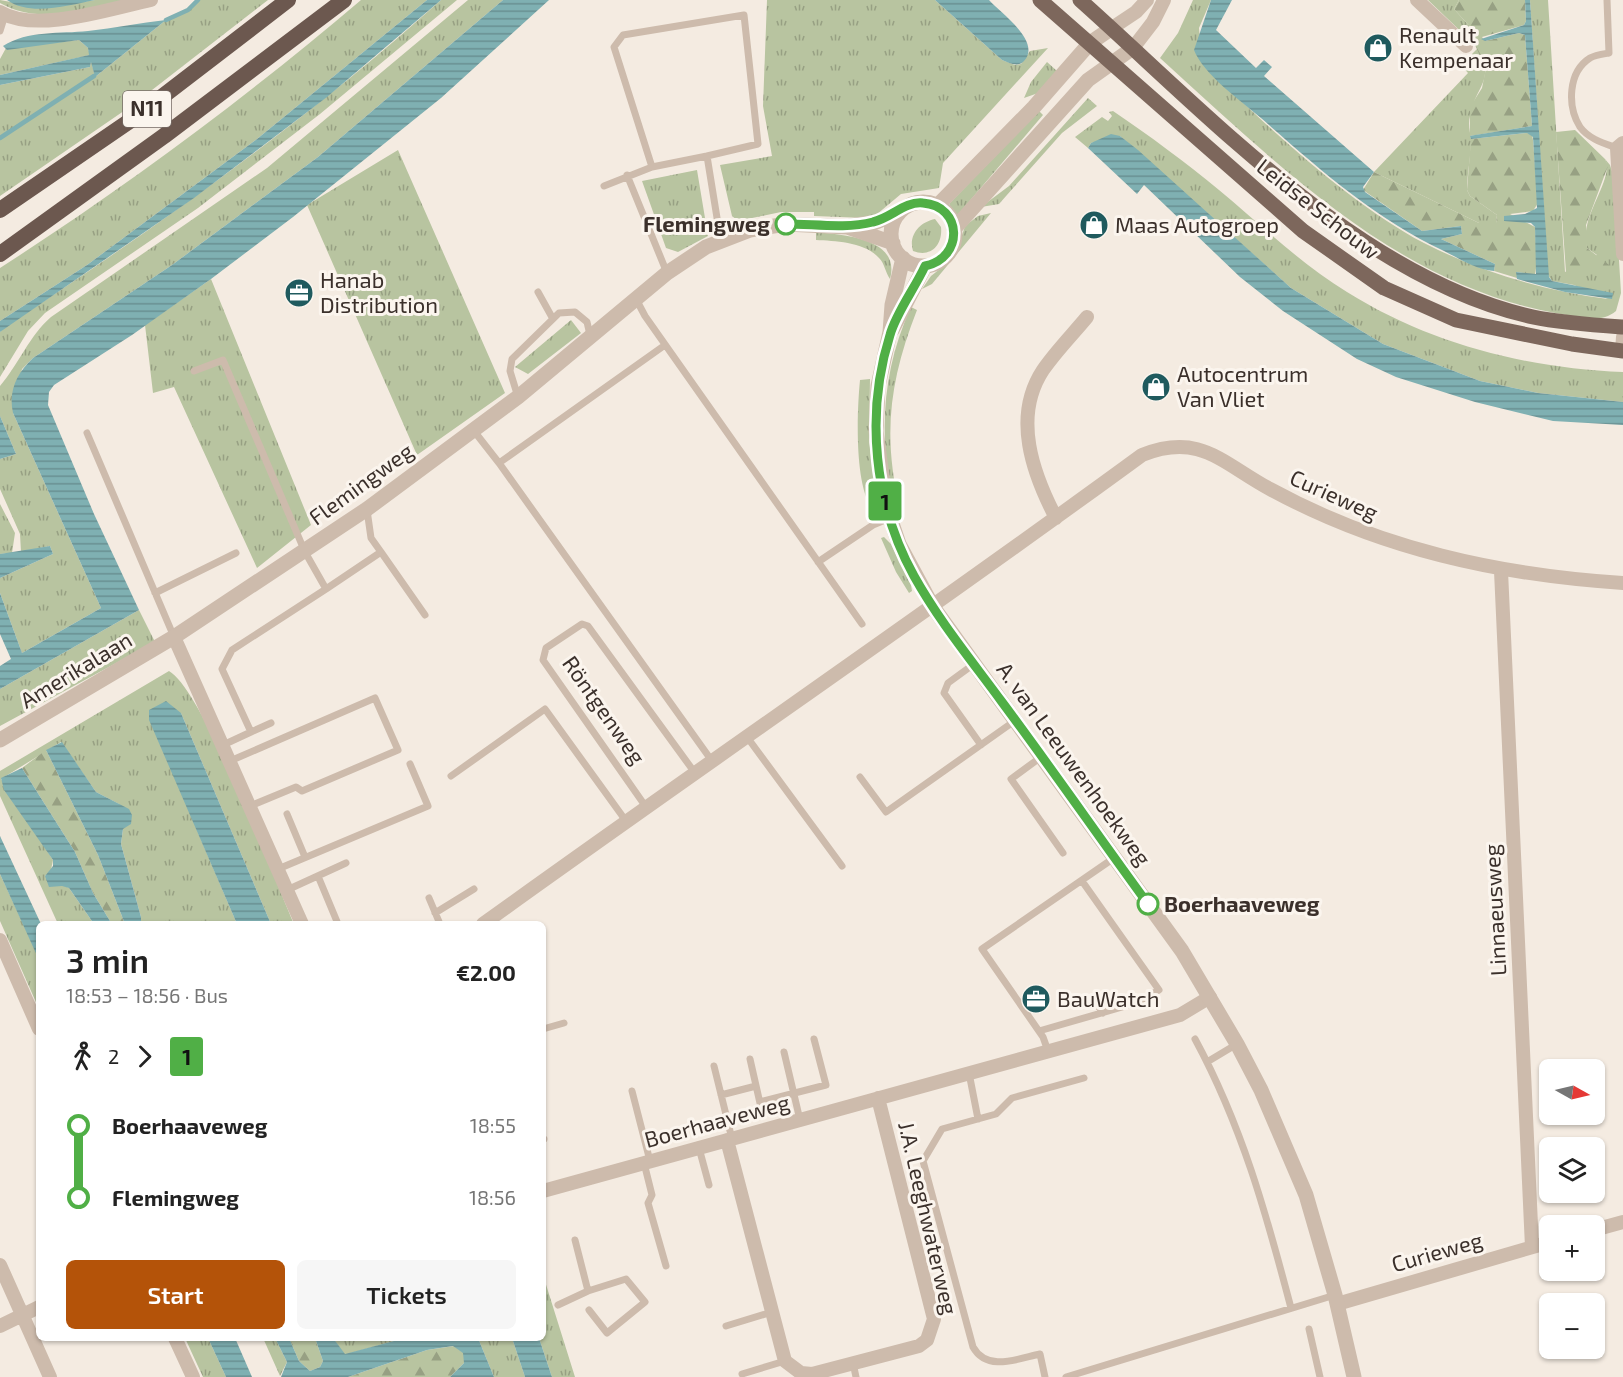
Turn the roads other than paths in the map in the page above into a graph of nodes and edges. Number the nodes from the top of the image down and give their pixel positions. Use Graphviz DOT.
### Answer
graph roads {
  1 [pos="151,0"];
  2 [pos="288,0"];
  3 [pos="344,0"];
  4 [pos="1040,0"];
  5 [pos="1147,0"];
  6 [pos="1164,0"];
  7 [pos="1417,0"];
  8 [pos="1607,0"];
  9 [pos="1082,1"];
  10 [pos="3,13"];
  11 [pos="1112,28"];
  12 [pos="0,31"];
  13 [pos="1090,43"];
  14 [pos="1466,46"];
  15 [pos="1133,48"];
  16 [pos="1112,63"];
  17 [pos="1620,145"];
  18 [pos="707,156"];
  19 [pos="651,167"];
  20 [pos="627,175"];
  21 [pos="604,186"];
  22 [pos="937,206"];
  23 [pos="0,210"];
  24 [pos="898,213"];
  25 [pos="848,227"];
  26 [pos="954,229"];
  27 [pos="1623,237"];
  28 [pos="724,238"];
  29 [pos="892,243"];
  30 [pos="0,254"];
  31 [pos="1623,254"];
  32 [pos="903,258"];
  33 [pos="925,266"];
  34 [pos="667,273"];
  35 [pos="538,292"];
  36 [pos="636,299"];
  37 [pos="1087,317"];
  38 [pos="553,319"];
  39 [pos="1623,327"];
  40 [pos="890,332"];
  41 [pos="590,337"];
  42 [pos="665,345"];
  43 [pos="1623,346"];
  44 [pos="194,371"];
  45 [pos="518,397"];
  46 [pos="474,431"];
  47 [pos="87,433"];
  48 [pos="499,463"];
  49 [pos="367,509"];
  50 [pos="890,518"];
  51 [pos="1056,518"];
  52 [pos="305,552"];
  53 [pos="381,552"];
  54 [pos="236,553"];
  55 [pos="818,562"];
  56 [pos="1501,571"];
  57 [pos="1623,583"];
  58 [pos="326,589"];
  59 [pos="155,593"];
  60 [pos="933,607"];
  61 [pos="425,615"];
  62 [pos="862,624"];
  63 [pos="174,637"];
  64 [pos="974,664"];
  65 [pos="1016,720"];
  66 [pos="271,723"];
  67 [pos="251,732"];
  68 [pos="747,737"];
  69 [pos="0,740"];
  70 [pos="223,745"];
  71 [pos="981,745"];
  72 [pos="1042,757"];
  73 [pos="230,761"];
  74 [pos="712,761"];
  75 [pos="410,764"];
  76 [pos="695,773"];
  77 [pos="451,776"];
  78 [pos="860,777"];
  79 [pos="250,806"];
  80 [pos="646,807"];
  81 [pos="286,814"];
  82 [pos="626,821"];
  83 [pos="1063,853"];
  84 [pos="305,857"];
  85 [pos="1114,858"];
  86 [pos="346,863"];
  87 [pos="842,866"];
  88 [pos="278,869"];
  89 [pos="318,876"];
  90 [pos="1082,881"];
  91 [pos="474,889"];
  92 [pos="287,890"];
  93 [pos="429,898"];
  94 [pos="435,913"];
  95 [pos="301,921"];
  96 [pos="337,921"];
  97 [pos="439,921"];
  98 [pos="487,921"];
  99 [pos="0,940"];
  100 [pos="1210,997"];
  101 [pos="1093,999"];
  102 [pos="1103,1013"];
  103 [pos="36,1022"];
  104 [pos="564,1023"];
  105 [pos="546,1028"];
  106 [pos="1039,1031"];
  107 [pos="814,1039"];
  108 [pos="1195,1039"];
  109 [pos="1237,1044"];
  110 [pos="784,1052"];
  111 [pos="1048,1052"];
  112 [pos="750,1059"];
  113 [pos="1207,1062"];
  114 [pos="714,1066"];
  115 [pos="969,1073"];
  116 [pos="1084,1078"];
  117 [pos="756,1086"];
  118 [pos="632,1091"];
  119 [pos="794,1094"];
  120 [pos="721,1095"];
  121 [pos="878,1098"];
  122 [pos="760,1102"];
  123 [pos="762,1112"];
  124 [pos="978,1119"];
  125 [pos="800,1120"];
  126 [pos="730,1140"];
  127 [pos="699,1148"];
  128 [pos="647,1162"];
  129 [pos="709,1185"];
  130 [pos="546,1190"];
  131 [pos="1623,1222"];
  132 [pos="1605,1227"];
  133 [pos="575,1240"];
  134 [pos="1539,1244"];
  135 [pos="1532,1246"];
  136 [pos="0,1265"];
  137 [pos="666,1266"];
  138 [pos="588,1291"];
  139 [pos="1336,1299"];
  140 [pos="558,1305"];
  141 [pos="36,1308"];
  142 [pos="1291,1308"];
  143 [pos="588,1310"];
  144 [pos="772,1312"];
  145 [pos="22,1315"];
  146 [pos="0,1326"];
  147 [pos="726,1326"];
  148 [pos="1309,1329"];
  149 [pos="176,1341"];
  150 [pos="785,1361"];
  151 [pos="854,1370"];
  152 [pos="742,1374"];
  153 [pos="796,1374"];
  154 [pos="50,1377"];
  155 [pos="193,1377"];
  156 [pos="1045,1377"];
  157 [pos="1065,1377"];
  158 [pos="1320,1377"];
  159 [pos="1354,1377"];
  1 -- 10 [label="street"];
  2 -- 23 [label="highway, N11"];
  3 -- 30 [label="highway, N11"];
  4 -- 13 [label="main road, Leidse Schouw"];
  5 -- 11 [label="street"];
  6 -- 15 [label="street"];
  7 -- 14 [label="street"];
  8 -- 17 [label="lane"];
  9 -- 11 [label="main road, Leidse Schouw"];
  10 -- 12 [label="lane"];
  11 -- 13 [label="street"];
  11 -- 15 [label="main road, Leidse Schouw"];
  13 -- 16 [label="main road, Leidse Schouw"];
  13 -- 22 [label="street"];
  15 -- 16 [label="street"];
  15 -- 39 [label="main road, Leidse Schouw"];
  16 -- 26 [label="street"];
  16 -- 43 [label="main road, Leidse Schouw"];
  17 -- 27 [label="street"];
  18 -- 19 [label="lane"];
  18 -- 19 [label="lane"];
  18 -- 28 [label="lane"];
  19 -- 20 [label="lane"];
  20 -- 21 [label="lane"];
  20 -- 34 [label="lane"];
  22 -- 24 [label="street"];
  22 -- 26 [label="street"];
  24 -- 25 [label="street, Flemingweg"];
  24 -- 29 [label="street"];
  25 -- 28 [label="street, Flemingweg"];
  25 -- 29 [label="street, Flemingweg"];
  26 -- 33 [label="street"];
  27 -- 31 [label="street"];
  28 -- 34 [label="street, Flemingweg"];
  29 -- 32 [label="street"];
  32 -- 33 [label="street"];
  32 -- 40 [label="street, A. van Leeuwenhoekweg"];
  33 -- 40 [label="street, A. van Leeuwenhoekweg"];
  34 -- 36 [label="street, Flemingweg"];
  35 -- 38 [label="lane"];
  36 -- 41 [label="street, Flemingweg"];
  36 -- 42 [label="lane"];
  37 -- 51 [label="street"];
  38 -- 41 [label="lane"];
  38 -- 45 [label="lane"];
  40 -- 50 [label="street, A. van Leeuwenhoekweg"];
  41 -- 45 [label="street, Flemingweg"];
  42 -- 48 [label="lane"];
  42 -- 55 [label="lane"];
  44 -- 52 [label="lane"];
  45 -- 46 [label="street, Flemingweg"];
  46 -- 48 [label="lane"];
  46 -- 49 [label="street, Flemingweg"];
  47 -- 59 [label="lane"];
  48 -- 74 [label="lane"];
  49 -- 52 [label="street, Flemingweg"];
  49 -- 53 [label="lane"];
  50 -- 55 [label="lane"];
  50 -- 60 [label="street, A. van Leeuwenhoekweg"];
  51 -- 56 [label="street, Curieweg"];
  51 -- 60 [label="street, Curieweg"];
  52 -- 58 [label="lane"];
  52 -- 63 [label="street, Flemingweg"];
  53 -- 58 [label="lane"];
  53 -- 61 [label="lane"];
  54 -- 59 [label="lane"];
  55 -- 62 [label="lane"];
  56 -- 57 [label="street, Curieweg"];
  56 -- 135 [label="street, Linnaeusweg"];
  58 -- 67 [label="lane"];
  59 -- 63 [label="lane"];
  60 -- 64 [label="street, A. van Leeuwenhoekweg"];
  60 -- 68 [label="street"];
  63 -- 69 [label="street, Amerikalaan"];
  63 -- 70 [label="street"];
  64 -- 65 [label="street, A. van Leeuwenhoekweg"];
  64 -- 71 [label="lane"];
  65 -- 71 [label="lane"];
  65 -- 72 [label="street, A. van Leeuwenhoekweg"];
  66 -- 67 [label="lane"];
  67 -- 70 [label="lane"];
  68 -- 74 [label="street"];
  68 -- 87 [label="lane"];
  70 -- 73 [label="street"];
  71 -- 78 [label="lane"];
  72 -- 83 [label="lane"];
  72 -- 85 [label="street, A. van Leeuwenhoekweg"];
  73 -- 79 [label="street"];
  73 -- 79 [label="lane"];
  74 -- 76 [label="street"];
  75 -- 84 [label="lane"];
  76 -- 80 [label="street"];
  76 -- 80 [label="lane, Röntgenweg"];
  77 -- 82 [label="lane"];
  79 -- 88 [label="street"];
  80 -- 82 [label="street"];
  81 -- 84 [label="lane"];
  82 -- 98 [label="street"];
  84 -- 88 [label="lane"];
  85 -- 90 [label="lane"];
  85 -- 100 [label="street, A. van Leeuwenhoekweg"];
  86 -- 89 [label="lane"];
  88 -- 92 [label="street"];
  89 -- 92 [label="lane"];
  89 -- 96 [label="lane"];
  90 -- 102 [label="lane"];
  90 -- 106 [label="lane"];
  91 -- 94 [label="lane"];
  92 -- 95 [label="street"];
  93 -- 94 [label="lane"];
  94 -- 97 [label="lane"];
  99 -- 103 [label="street"];
  100 -- 109 [label="street, A. van Leeuwenhoekweg"];
  100 -- 111 [label="street, Boerhaaveweg"];
  101 -- 102 [label="lane"];
  102 -- 106 [label="lane"];
  104 -- 105 [label="lane"];
  106 -- 111 [label="lane"];
  107 -- 119 [label="lane"];
  108 -- 113 [label="lane"];
  109 -- 113 [label="lane"];
  109 -- 139 [label="street, A. van Leeuwenhoekweg"];
  110 -- 119 [label="lane"];
  111 -- 115 [label="street, Boerhaaveweg"];
  112 -- 117 [label="lane"];
  113 -- 142 [label="lane"];
  114 -- 120 [label="lane"];
  115 -- 121 [label="street, Boerhaaveweg"];
  115 -- 124 [label="lane"];
  116 -- 124 [label="lane"];
  117 -- 120 [label="lane"];
  117 -- 122 [label="lane"];
  118 -- 128 [label="lane"];
  119 -- 122 [label="lane"];
  119 -- 125 [label="lane"];
  120 -- 126 [label="lane"];
  121 -- 125 [label="street, Boerhaaveweg"];
  121 -- 151 [label="street, J.A. Leeghwaterweg"];
  122 -- 123 [label="lane"];
  124 -- 156 [label="lane"];
  125 -- 126 [label="street, Boerhaaveweg"];
  126 -- 127 [label="street, Boerhaaveweg"];
  126 -- 144 [label="street"];
  127 -- 128 [label="street, Boerhaaveweg"];
  127 -- 129 [label="lane"];
  128 -- 130 [label="street, Boerhaaveweg"];
  128 -- 137 [label="lane"];
  131 -- 132 [label="street"];
  133 -- 138 [label="lane"];
  134 -- 135 [label="street, Curieweg"];
  135 -- 139 [label="street, Curieweg"];
  136 -- 145 [label="street"];
  138 -- 140 [label="lane"];
  138 -- 143 [label="lane"];
  139 -- 142 [label="lane"];
  139 -- 159 [label="street, A. van Leeuwenhoekweg"];
  141 -- 145 [label="street"];
  142 -- 157 [label="lane"];
  144 -- 147 [label="lane"];
  144 -- 150 [label="street"];
  145 -- 146 [label="street"];
  145 -- 154 [label="street"];
  148 -- 158 [label="lane"];
  149 -- 155 [label="street"];
  150 -- 152 [label="lane"];
  150 -- 153 [label="street, J.A. Leeghwaterweg"];
  151 -- 153 [label="street, J.A. Leeghwaterweg"];
}
